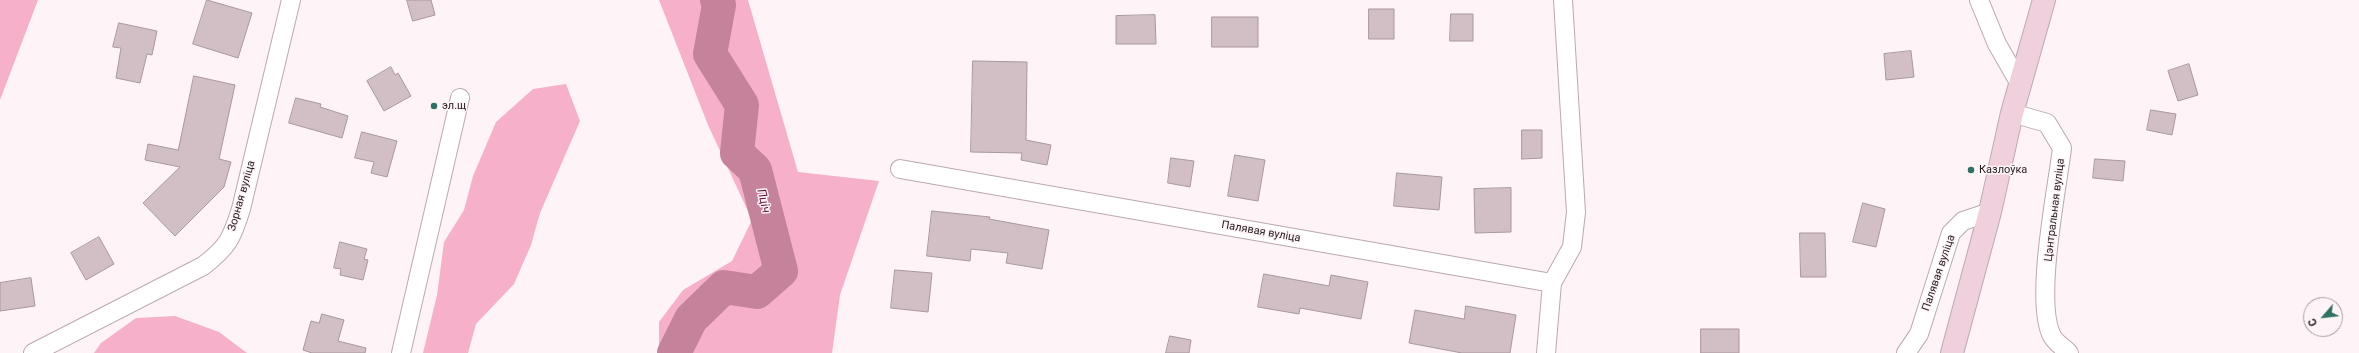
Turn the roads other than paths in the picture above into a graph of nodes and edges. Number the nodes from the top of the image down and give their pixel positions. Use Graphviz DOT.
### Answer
graph roads {
  1 [pos="291,0"];
  2 [pos="1563,0"];
  3 [pos="1979,0"];
  4 [pos="2044,0"];
  5 [pos="2020,84"];
  6 [pos="460,98"];
  7 [pos="2012,113"];
  8 [pos="900,169"];
  9 [pos="1990,212"];
  10 [pos="1552,283"];
  11 [pos="2052,345"];
  12 [pos="33,353"];
  13 [pos="401,353"];
  14 [pos="1546,353"];
  15 [pos="1906,353"];
  16 [pos="1952,353"];
  17 [pos="2069,353"];
  1 -- 12 [label="street, Зорная вуліца"];
  2 -- 10 [label="street"];
  3 -- 5 [label="street"];
  4 -- 5 [label="main road"];
  5 -- 7 [label="main road"];
  6 -- 13 [label="street"];
  7 -- 9 [label="main road"];
  7 -- 11 [label="street, Цэнтральная вуліца"];
  8 -- 10 [label="street, Палявая вуліца"];
  9 -- 15 [label="street, Палявая вуліца"];
  9 -- 16 [label="main road"];
  10 -- 14 [label="street"];
  11 -- 17 [label="street, Цэнтральная вуліца"];
}
